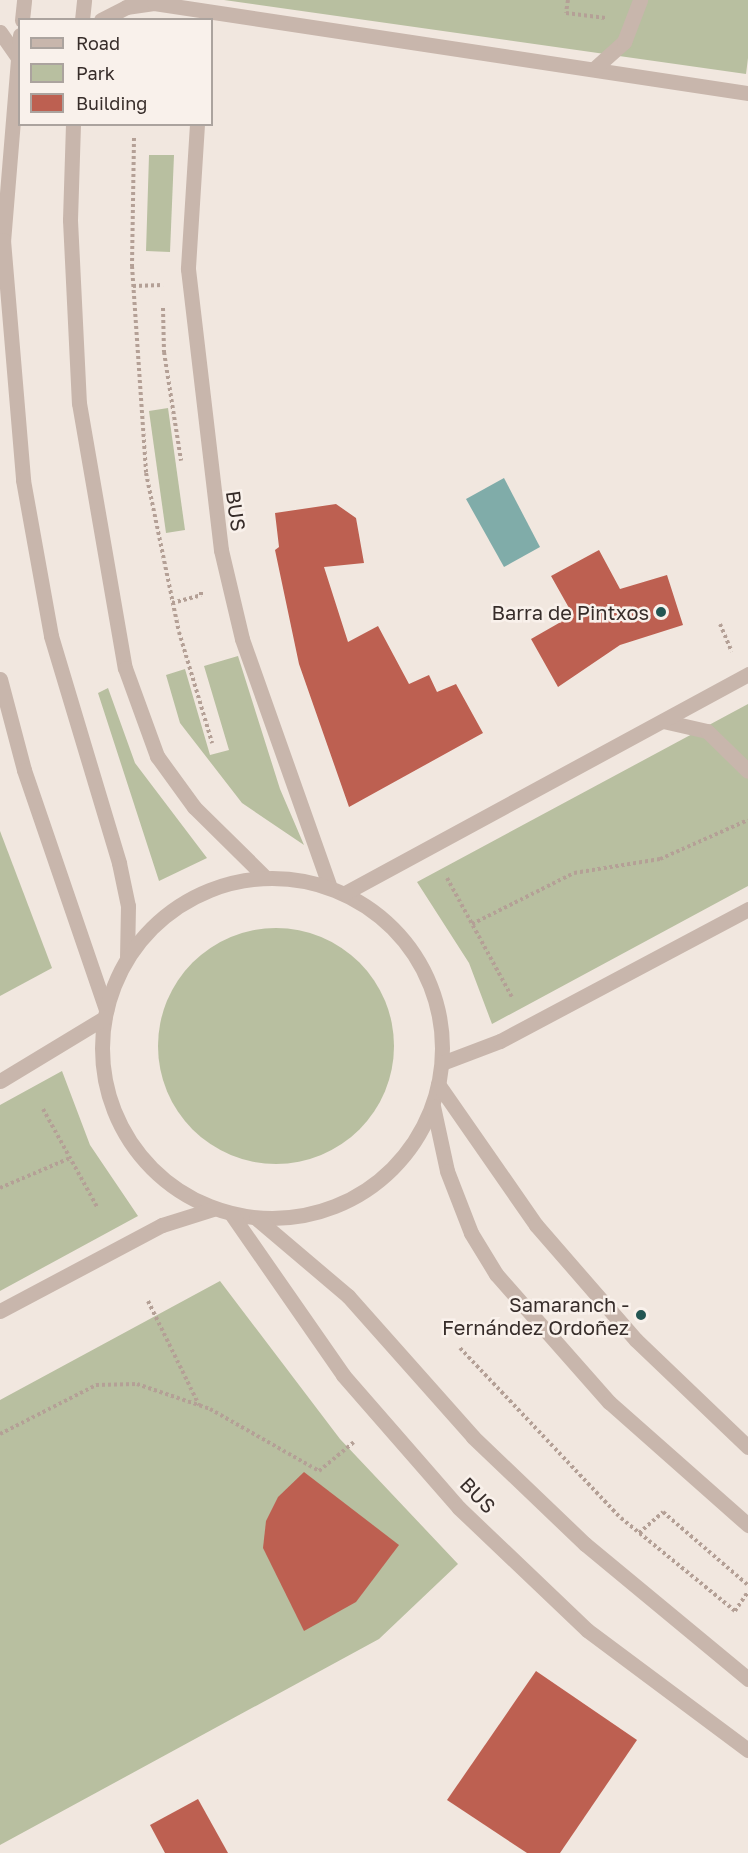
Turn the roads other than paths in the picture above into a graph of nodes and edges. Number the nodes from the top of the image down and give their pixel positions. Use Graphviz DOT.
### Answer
graph roads {
  1 [pos="24,0"];
  2 [pos="84,0"];
  3 [pos="640,0"];
  4 [pos="207,10"];
  5 [pos="22,18"];
  6 [pos="82,18"];
  7 [pos="105,18"];
  8 [pos="0,32"];
  9 [pos="18,49"];
  10 [pos="17,56"];
  11 [pos="596,67"];
  12 [pos="748,93"];
  13 [pos="73,126"];
  14 [pos="196,126"];
  15 [pos="748,674"];
  16 [pos="0,679"];
  17 [pos="663,720"];
  18 [pos="748,771"];
  19 [pos="265,877"];
  20 [pos="330,887"];
  21 [pos="345,893"];
  22 [pos="748,909"];
  23 [pos="127,957"];
  24 [pos="105,1014"];
  25 [pos="442,1063"];
  26 [pos="0,1081"];
  27 [pos="438,1084"];
  28 [pos="433,1107"];
  29 [pos="213,1209"];
  30 [pos="232,1215"];
  31 [pos="256,1218"];
  32 [pos="0,1311"];
  33 [pos="748,1447"];
  34 [pos="748,1525"];
  35 [pos="748,1678"];
  36 [pos="748,1750"];
  1 -- 5 [label="street"];
  2 -- 6 [label="street"];
  3 -- 11 [label="street"];
  4 -- 7 [label="street"];
  4 -- 11 [label="street"];
  8 -- 10 [label="street"];
  9 -- 10 [label="street"];
  10 -- 23 [label="street"];
  11 -- 12 [label="street"];
  13 -- 19 [label="street"];
  14 -- 20 [label="street, BUS"];
  15 -- 17 [label="street"];
  16 -- 24 [label="street"];
  17 -- 18 [label="street"];
  17 -- 21 [label="street"];
  19 -- 20 [label="street"];
  19 -- 23 [label="street"];
  20 -- 21 [label="street"];
  21 -- 25 [label="street"];
  22 -- 25 [label="street"];
  23 -- 24 [label="street"];
  24 -- 26 [label="street"];
  24 -- 29 [label="street"];
  25 -- 27 [label="street"];
  27 -- 28 [label="street"];
  27 -- 33 [label="street"];
  28 -- 31 [label="street"];
  28 -- 34 [label="street"];
  29 -- 30 [label="street"];
  29 -- 32 [label="street"];
  30 -- 31 [label="street"];
  30 -- 36 [label="street, BUS"];
  31 -- 35 [label="street"];
}
